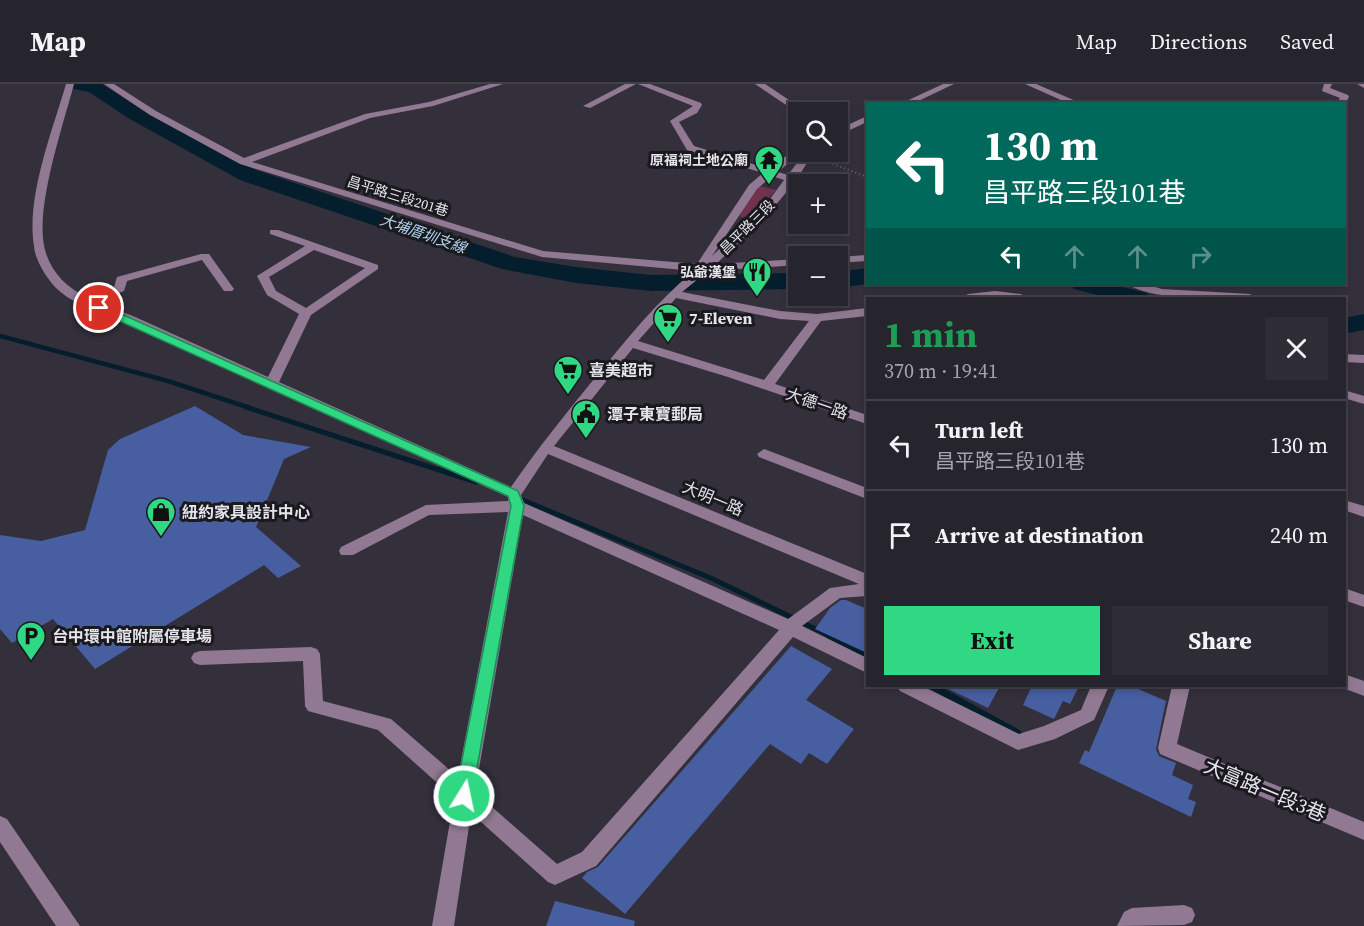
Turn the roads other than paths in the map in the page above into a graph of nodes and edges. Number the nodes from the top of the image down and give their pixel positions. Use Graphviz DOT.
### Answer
graph roads {
  1 [pos="70,84"];
  2 [pos="108,84"];
  3 [pos="499,84"];
  4 [pos="632,84"];
  5 [pos="642,84"];
  6 [pos="759,84"];
  7 [pos="950,84"];
  8 [pos="1029,84"];
  9 [pos="1328,84"];
  10 [pos="788,102"];
  11 [pos="909,102"];
  12 [pos="1074,102"];
  13 [pos="1342,102"];
  14 [pos="587,106"];
  15 [pos="866,119"];
  16 [pos="848,126"];
  17 [pos="243,162"];
  18 [pos="788,162"];
  19 [pos="771,172"];
  20 [pos="788,177"];
  21 [pos="788,183"];
  22 [pos="274,232"];
  23 [pos="313,246"];
  24 [pos="866,258"];
  25 [pos="848,259"];
  26 [pos="788,263"];
  27 [pos="701,268"];
  28 [pos="1142,285"];
  29 [pos="1165,288"];
  30 [pos="228,289"];
  31 [pos="673,294"];
  32 [pos="977,297"];
  33 [pos="1012,297"];
  34 [pos="1242,297"];
  35 [pos="84,302"];
  36 [pos="866,312"];
  37 [pos="306,313"];
  38 [pos="817,318"];
  39 [pos="630,343"];
  40 [pos="1346,358"];
  41 [pos="1364,359"];
  42 [pos="271,384"];
  43 [pos="767,386"];
  44 [pos="1346,395"];
  45 [pos="1364,400"];
  46 [pos="866,420"];
  47 [pos="546,448"];
  48 [pos="764,454"];
  49 [pos="866,494"];
  50 [pos="515,500"];
  51 [pos="1346,506"];
  52 [pos="1364,512"];
  53 [pos="347,551"];
  54 [pos="866,581"];
  55 [pos="866,590"];
  56 [pos="1346,595"];
  57 [pos="1364,601"];
  58 [pos="791,628"];
  59 [pos="200,658"];
  60 [pos="866,666"];
  61 [pos="1346,682"];
  62 [pos="908,687"];
  63 [pos="1100,687"];
  64 [pos="1181,687"];
  65 [pos="1364,689"];
  66 [pos="464,796"];
  67 [pos="0,825"];
  68 [pos="1364,831"];
  69 [pos="1184,915"];
  70 [pos="69,926"];
  71 [pos="443,926"];
  72 [pos="1128,926"];
  1 -- 35 [label="street"];
  2 -- 17 [label="street, 昌平路三段201巷"];
  3 -- 17 [label="street"];
  4 -- 14 [label="street"];
  5 -- 19 [label="street"];
  6 -- 10 [label="street"];
  7 -- 11 [label="street"];
  8 -- 12 [label="street"];
  9 -- 13 [label="street"];
  15 -- 16 [label="street"];
  17 -- 27 [label="street, 昌平路三段201巷"];
  18 -- 19 [label="street, 昌平路三段"];
  19 -- 20 [label="street"];
  19 -- 27 [label="street, 昌平路三段"];
  21 -- 27 [label="street, 昌平路三段"];
  22 -- 23 [label="street"];
  23 -- 37 [label="street"];
  23 -- 37 [label="street"];
  24 -- 25 [label="street"];
  26 -- 27 [label="street, 昌平路三段201巷"];
  27 -- 31 [label="street, 昌平路三段"];
  28 -- 29 [label="street"];
  29 -- 34 [label="street"];
  30 -- 35 [label="street"];
  31 -- 38 [label="street"];
  31 -- 39 [label="street, 昌平路三段"];
  32 -- 33 [label="street"];
  35 -- 42 [label="street"];
  36 -- 38 [label="street"];
  37 -- 42 [label="street"];
  38 -- 43 [label="street"];
  39 -- 43 [label="street, 大德一路"];
  39 -- 47 [label="street, 昌平路三段"];
  40 -- 41 [label="street"];
  42 -- 50 [label="street"];
  43 -- 46 [label="street, 大德一路"];
  44 -- 45 [label="street"];
  47 -- 50 [label="street, 昌平路三段"];
  47 -- 54 [label="street, 大明一路"];
  48 -- 49 [label="street"];
  50 -- 53 [label="street"];
  50 -- 58 [label="street"];
  50 -- 66 [label="street, 昌平路三段"];
  51 -- 52 [label="street"];
  55 -- 58 [label="street"];
  56 -- 57 [label="street"];
  58 -- 60 [label="street"];
  58 -- 66 [label="street"];
  59 -- 66 [label="street"];
  61 -- 65 [label="street"];
  62 -- 63 [label="street"];
  64 -- 68 [label="street, 大富路一段3巷"];
  66 -- 71 [label="street, 昌平路三段"];
  67 -- 70 [label="street"];
  69 -- 72 [label="street"];
}
